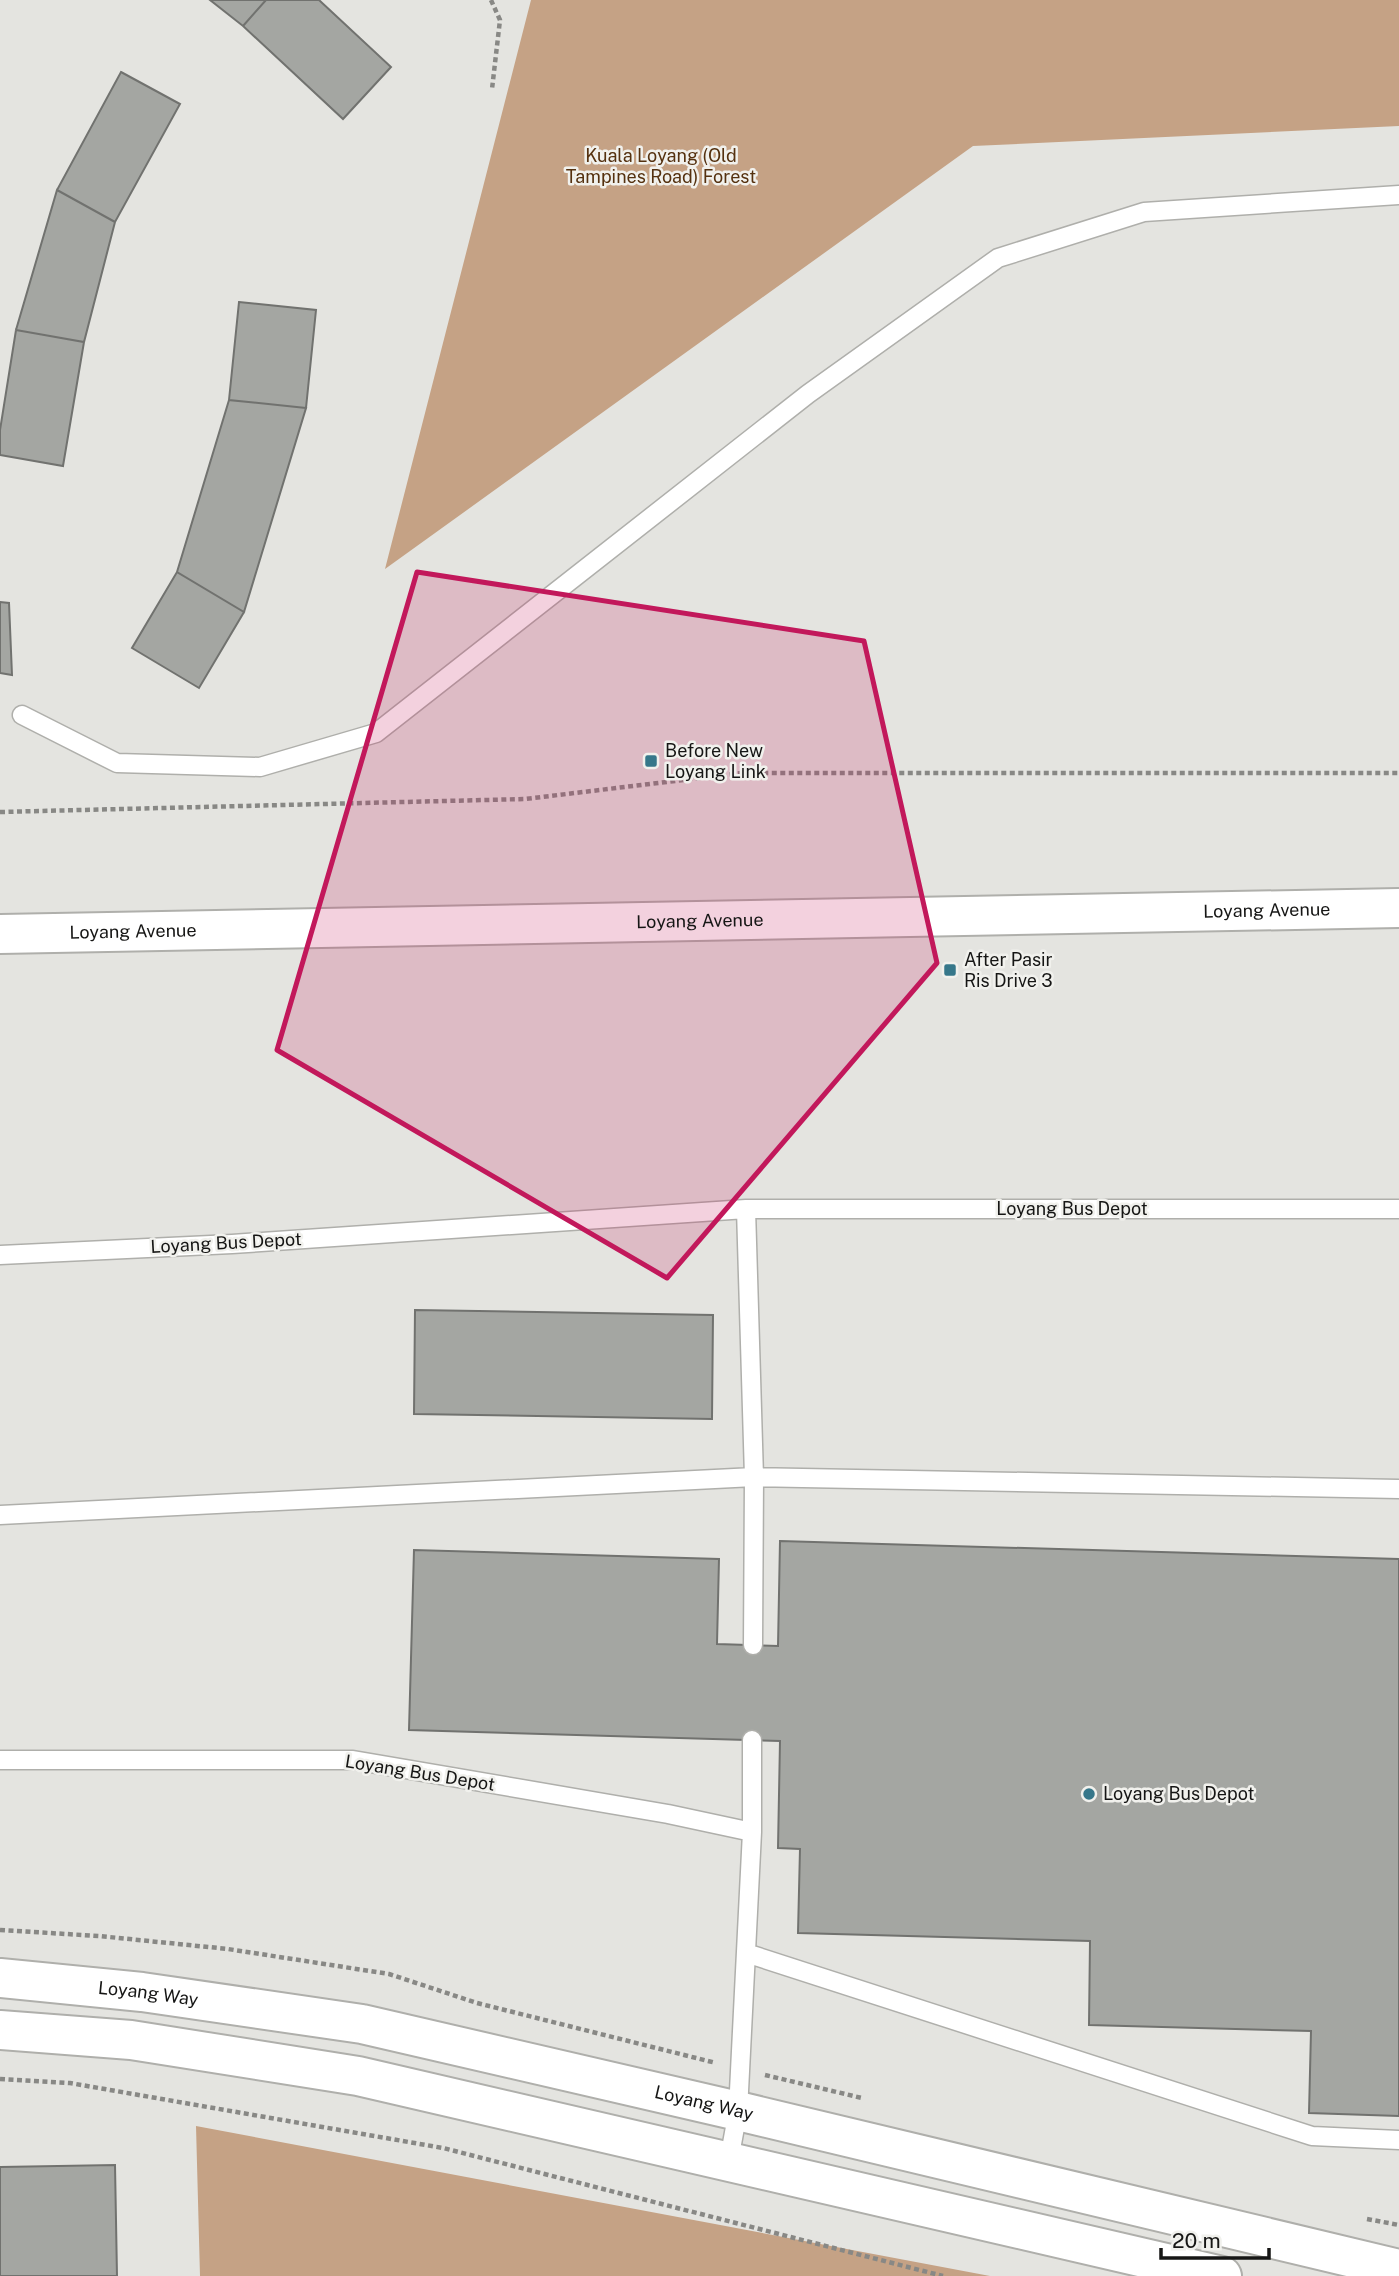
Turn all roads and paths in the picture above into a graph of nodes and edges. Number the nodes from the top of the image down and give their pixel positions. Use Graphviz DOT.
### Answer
graph roads {
  1 [pos="491,0"];
  2 [pos="492,89"];
  3 [pos="1399,195"];
  4 [pos="22,715"];
  5 [pos="1399,773"];
  6 [pos="0,812"];
  7 [pos="1399,908"];
  8 [pos="0,934"];
  9 [pos="746,1209"];
  10 [pos="1399,1209"];
  11 [pos="0,1255"];
  12 [pos="754,1477"];
  13 [pos="1399,1489"];
  14 [pos="0,1515"];
  15 [pos="752,1645"];
  16 [pos="752,1740"];
  17 [pos="0,1760"];
  18 [pos="752,1832"];
  19 [pos="746,1953"];
  20 [pos="0,1978"];
  21 [pos="0,2030"];
  22 [pos="0,2079"];
  23 [pos="738,2110"];
  24 [pos="1399,2140"];
  25 [pos="729,2160"];
  26 [pos="1399,2269"];
  27 [pos="943,2276"];
  28 [pos="1222,2276"];
  1 -- 2 [label="path"];
  3 -- 4 [label="lane"];
  5 -- 6 [label="path"];
  7 -- 8 [label="main road, Loyang Avenue"];
  9 -- 10 [label="lane, Loyang Bus Depot"];
  9 -- 11 [label="lane, Loyang Bus Depot"];
  9 -- 12 [label="lane"];
  12 -- 13 [label="lane"];
  12 -- 14 [label="lane"];
  12 -- 15 [label="lane"];
  16 -- 18 [label="lane"];
  17 -- 18 [label="lane, Loyang Bus Depot"];
  18 -- 19 [label="lane"];
  19 -- 23 [label="lane"];
  19 -- 24 [label="lane"];
  20 -- 23 [label="main road, Loyang Way"];
  21 -- 25 [label="main road"];
  22 -- 27 [label="path"];
  23 -- 25 [label="lane"];
  23 -- 26 [label="main road, Loyang Way"];
  25 -- 28 [label="main road"];
}
